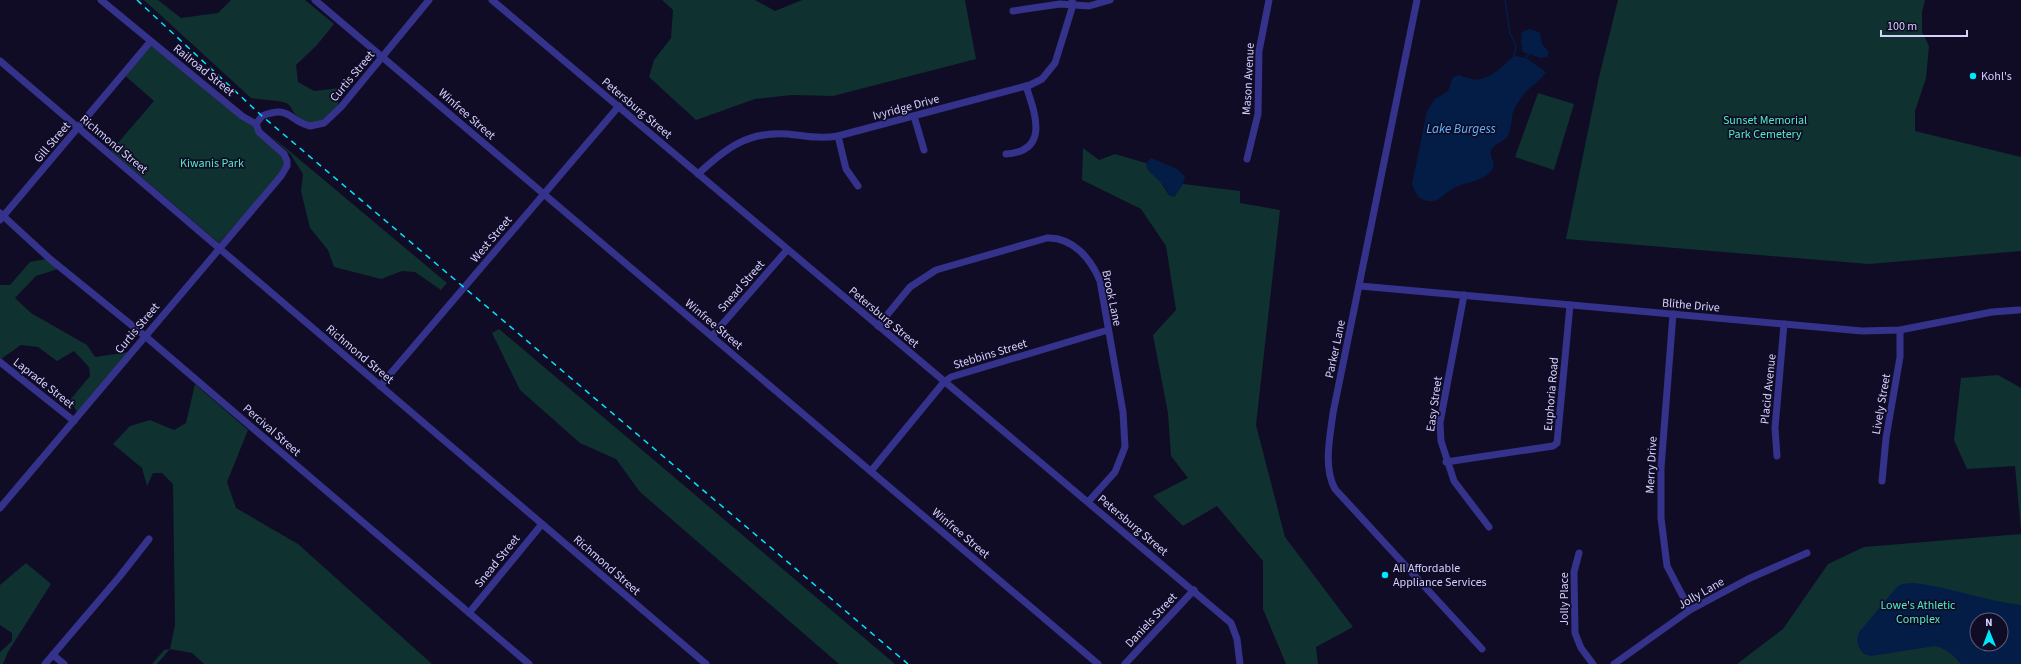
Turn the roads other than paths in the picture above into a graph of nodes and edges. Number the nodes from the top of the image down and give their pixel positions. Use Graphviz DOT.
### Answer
graph roads {
  1 [pos="102,0"];
  2 [pos="315,0"];
  3 [pos="429,0"];
  4 [pos="492,0"];
  5 [pos="1110,0"];
  6 [pos="1269,0"];
  7 [pos="1417,0"];
  8 [pos="1073,2"];
  9 [pos="1013,11"];
  10 [pos="150,42"];
  11 [pos="383,56"];
  12 [pos="0,61"];
  13 [pos="1026,86"];
  14 [pos="619,106"];
  15 [pos="914,116"];
  16 [pos="256,124"];
  17 [pos="78,128"];
  18 [pos="838,136"];
  19 [pos="924,150"];
  20 [pos="1006,154"];
  21 [pos="1247,159"];
  22 [pos="287,161"];
  23 [pos="698,174"];
  24 [pos="858,186"];
  25 [pos="543,194"];
  26 [pos="1,216"];
  27 [pos="219,248"];
  28 [pos="787,250"];
  29 [pos="1360,286"];
  30 [pos="1464,295"];
  31 [pos="1570,305"];
  32 [pos="2019,310"];
  33 [pos="1673,314"];
  34 [pos="1784,324"];
  35 [pos="878,326"];
  36 [pos="1108,330"];
  37 [pos="1900,330"];
  38 [pos="145,336"];
  39 [pos="712,336"];
  40 [pos="0,362"];
  41 [pos="944,382"];
  42 [pos="380,386"];
  43 [pos="74,421"];
  44 [pos="1777,456"];
  45 [pos="1446,462"];
  46 [pos="871,471"];
  47 [pos="1882,482"];
  48 [pos="1088,502"];
  49 [pos="0,508"];
  50 [pos="542,524"];
  51 [pos="1489,527"];
  52 [pos="149,539"];
  53 [pos="1578,553"];
  54 [pos="1807,553"];
  55 [pos="1194,590"];
  56 [pos="1690,610"];
  57 [pos="469,613"];
  58 [pos="1482,649"];
  59 [pos="53,655"];
  60 [pos="46,664"];
  61 [pos="64,664"];
  62 [pos="529,664"];
  63 [pos="705,664"];
  64 [pos="1098,664"];
  65 [pos="1125,664"];
  66 [pos="1240,664"];
  67 [pos="1593,664"];
  68 [pos="1614,664"];
  1 -- 10 [label="street, Railroad Street"];
  2 -- 11 [label="street, Winfree Street"];
  3 -- 11 [label="street, Curtis Street"];
  4 -- 14 [label="street, Petersburg Street"];
  5 -- 8 [label="street"];
  6 -- 21 [label="street, Mason Avenue"];
  7 -- 29 [label="street, Parker Lane"];
  8 -- 9 [label="street"];
  8 -- 13 [label="street, Ivyridge Drive"];
  10 -- 16 [label="street, Railroad Street"];
  10 -- 17 [label="street, Gill Street"];
  11 -- 16 [label="street, Curtis Street"];
  11 -- 25 [label="street, Winfree Street"];
  12 -- 17 [label="street, Richmond Street"];
  13 -- 15 [label="street, Ivyridge Drive"];
  13 -- 20 [label="street"];
  14 -- 23 [label="street, Petersburg Street"];
  14 -- 25 [label="street, West Street"];
  15 -- 18 [label="street, Ivyridge Drive"];
  15 -- 19 [label="street"];
  16 -- 22 [label="street, Railroad Street"];
  17 -- 26 [label="street, Gill Street"];
  17 -- 27 [label="street, Richmond Street"];
  18 -- 23 [label="street, Ivyridge Drive"];
  18 -- 24 [label="street"];
  22 -- 27 [label="street, Curtis Street"];
  23 -- 28 [label="street, Petersburg Street"];
  25 -- 39 [label="street, Winfree Street"];
  25 -- 42 [label="street, West Street"];
  26 -- 38 [label="street, Percival Street"];
  27 -- 38 [label="street, Curtis Street"];
  27 -- 42 [label="street, Richmond Street"];
  28 -- 35 [label="street, Petersburg Street"];
  28 -- 39 [label="street, Snead Street"];
  29 -- 30 [label="street, Blithe Drive"];
  29 -- 58 [label="street, Parker Lane"];
  30 -- 31 [label="street, Blithe Drive"];
  30 -- 45 [label="street, Easy Street"];
  31 -- 33 [label="street, Blithe Drive"];
  31 -- 45 [label="street, Euphoria Road"];
  32 -- 37 [label="street, Blithe Drive"];
  33 -- 34 [label="street, Blithe Drive"];
  33 -- 56 [label="street, Merry Drive"];
  34 -- 37 [label="street, Blithe Drive"];
  34 -- 44 [label="street, Placid Avenue"];
  35 -- 36 [label="street, Brook Lane"];
  35 -- 41 [label="street, Petersburg Street"];
  36 -- 41 [label="street, Stebbins Street"];
  36 -- 48 [label="street, Brook Lane"];
  37 -- 47 [label="street, Lively Street"];
  38 -- 43 [label="street, Curtis Street"];
  38 -- 57 [label="street, Percival Street"];
  39 -- 46 [label="street, Winfree Street"];
  40 -- 43 [label="street, Laprade Street"];
  41 -- 46 [label="street, Stebbins Street"];
  41 -- 48 [label="street, Petersburg Street"];
  42 -- 50 [label="street, Richmond Street"];
  43 -- 49 [label="street, Curtis Street"];
  45 -- 51 [label="street, Easy Street"];
  46 -- 64 [label="street, Winfree Street"];
  48 -- 55 [label="street, Petersburg Street"];
  50 -- 57 [label="street, Snead Street"];
  50 -- 63 [label="street, Richmond Street"];
  52 -- 59 [label="street"];
  53 -- 67 [label="street, Jolly Place"];
  54 -- 56 [label="street, Jolly Lane"];
  55 -- 65 [label="street, Daniels Street"];
  55 -- 66 [label="street, Petersburg Street"];
  56 -- 68 [label="street, Jolly Lane"];
  57 -- 62 [label="street, Percival Street"];
  59 -- 60 [label="street"];
  59 -- 61 [label="street"];
}
